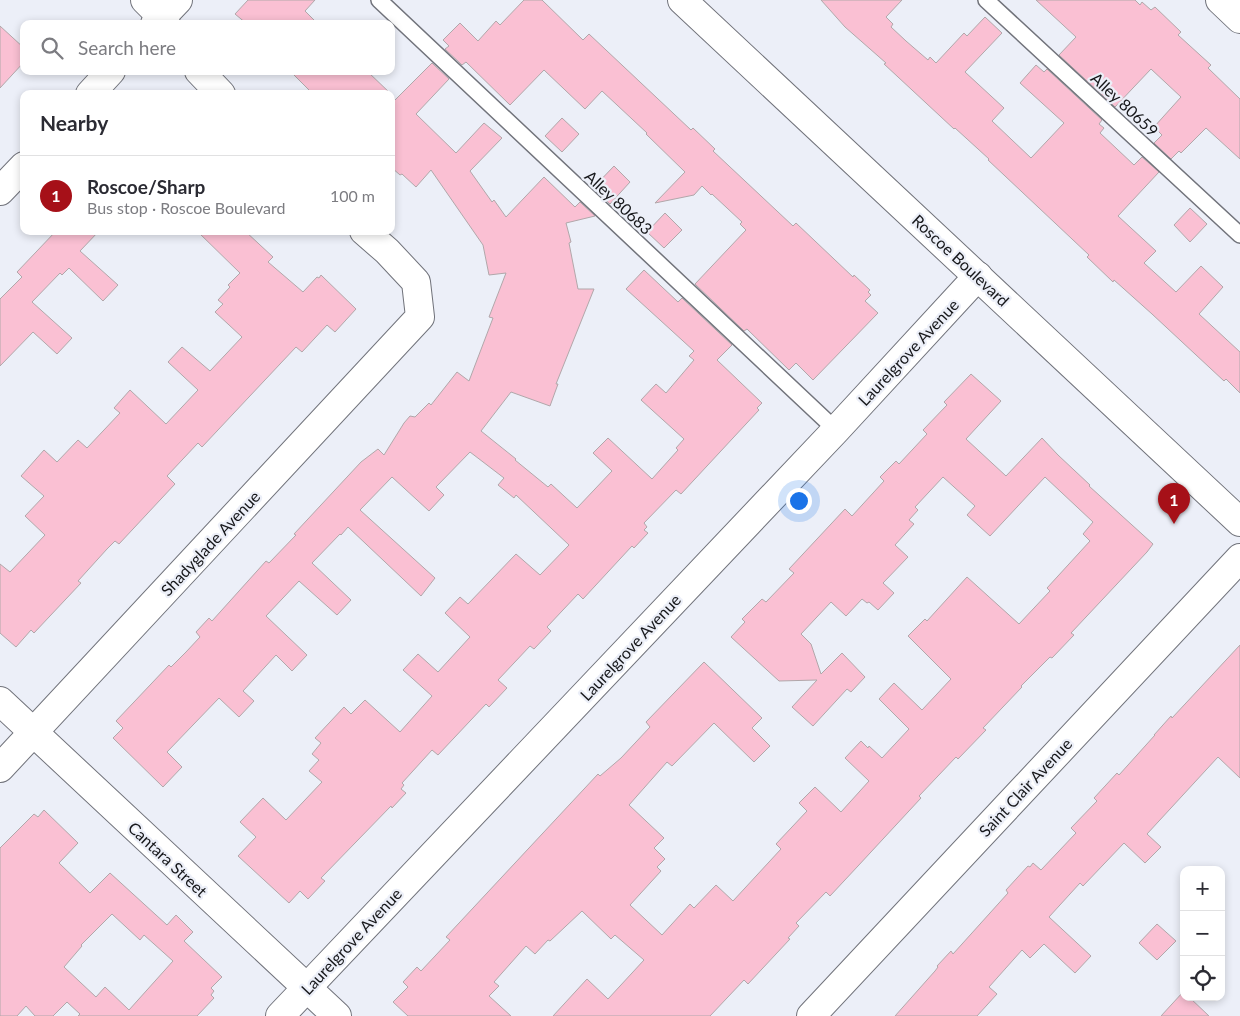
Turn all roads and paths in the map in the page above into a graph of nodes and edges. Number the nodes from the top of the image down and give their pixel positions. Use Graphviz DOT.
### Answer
graph roads {
  1 [pos="379,0"];
  2 [pos="682,0"];
  3 [pos="986,0"];
  4 [pos="1220,0"];
  5 [pos="1240,19"];
  6 [pos="107,75"];
  7 [pos="203,75"];
  8 [pos="94,90"];
  9 [pos="218,90"];
  10 [pos="20,170"];
  11 [pos="0,191"];
  12 [pos="369,235"];
  13 [pos="1240,235"];
  14 [pos="978,276"];
  15 [pos="836,430"];
  16 [pos="1240,522"];
  17 [pos="1240,558"];
  18 [pos="0,702"];
  19 [pos="33,733"];
  20 [pos="0,768"];
  21 [pos="307,987"];
  22 [pos="280,1016"];
  23 [pos="337,1016"];
  24 [pos="811,1016"];
  1 -- 15 [label="lane, Alley 80683"];
  2 -- 14 [label="street, Roscoe Boulevard"];
  3 -- 13 [label="lane, Alley 80659"];
  4 -- 5 [label="street"];
  6 -- 8 [label="street"];
  7 -- 9 [label="street"];
  10 -- 11 [label="street"];
  12 -- 19 [label="street, Shadyglade Avenue"];
  14 -- 15 [label="street, Laurelgrove Avenue"];
  14 -- 16 [label="street, Roscoe Boulevard"];
  15 -- 21 [label="street, Laurelgrove Avenue"];
  17 -- 24 [label="street, Saint Clair Avenue"];
  18 -- 19 [label="street, Cantara Street"];
  19 -- 20 [label="street, Shadyglade Avenue"];
  19 -- 21 [label="street, Cantara Street"];
  21 -- 22 [label="street, Laurelgrove Avenue"];
  21 -- 23 [label="street, Cantara Street"];
}
